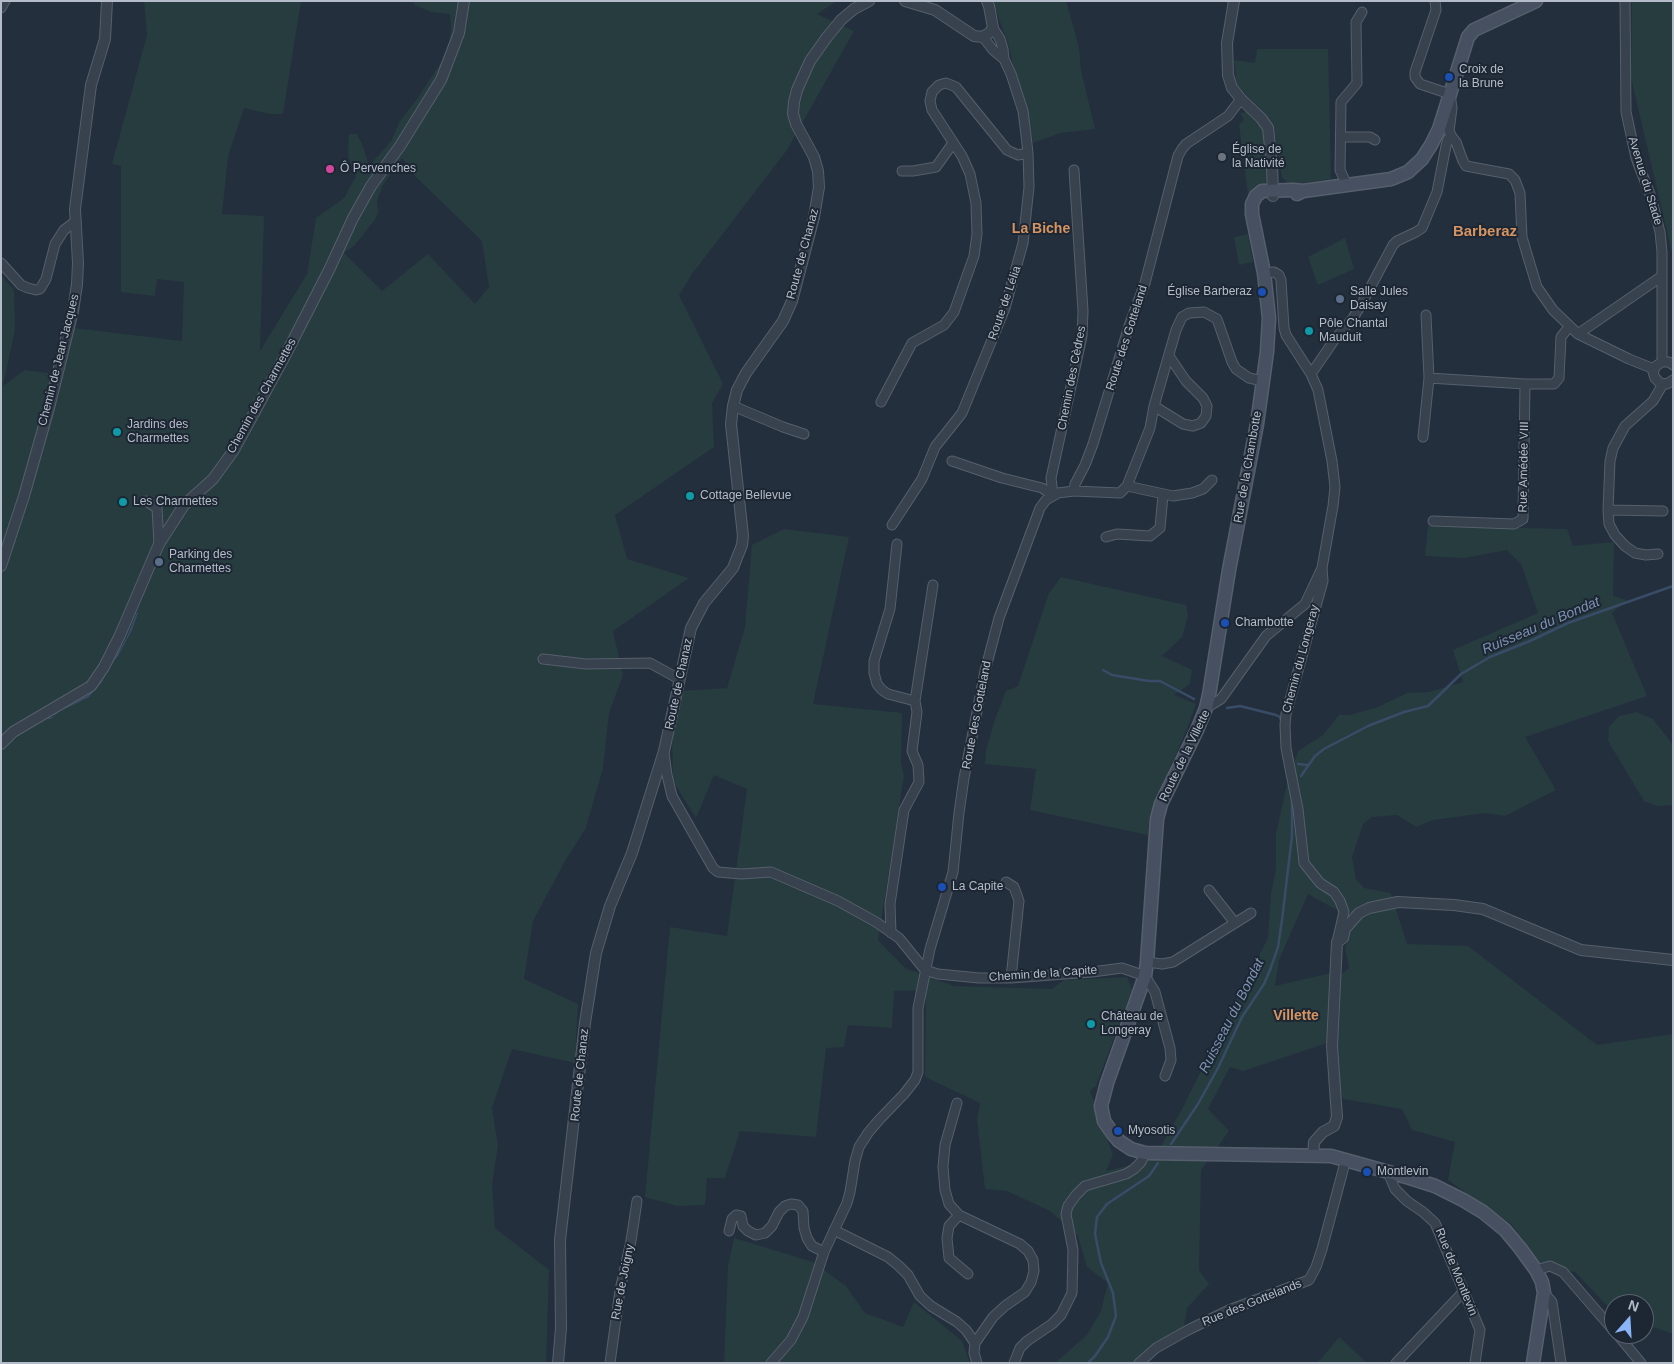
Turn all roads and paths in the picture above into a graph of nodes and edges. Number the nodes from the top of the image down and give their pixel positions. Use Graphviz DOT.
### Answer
graph roads {
  1 [pos="5,1"];
  2 [pos="107,1"];
  3 [pos="464,1"];
  4 [pos="868,1"];
  5 [pos="905,1"];
  6 [pos="987,1"];
  7 [pos="1234,1"];
  8 [pos="1435,1"];
  9 [pos="1536,1"];
  10 [pos="1625,1"];
  11 [pos="1,8"];
  12 [pos="1362,12"];
  13 [pos="993,28"];
  14 [pos="982,37"];
  15 [pos="1004,59"];
  16 [pos="1450,94"];
  17 [pos="1241,99"];
  18 [pos="1341,137"];
  19 [pos="1452,137"];
  20 [pos="1375,140"];
  21 [pos="953,144"];
  22 [pos="1028,153"];
  23 [pos="1074,170"];
  24 [pos="902,171"];
  25 [pos="1347,185"];
  26 [pos="1273,194"];
  27 [pos="76,221"];
  28 [pos="1,264"];
  29 [pos="1264,273"];
  30 [pos="1662,276"];
  31 [pos="1426,315"];
  32 [pos="1569,327"];
  33 [pos="1578,334"];
  34 [pos="1169,356"];
  35 [pos="1662,362"];
  36 [pos="1673,365"];
  37 [pos="1654,369"];
  38 [pos="1310,374"];
  39 [pos="1429,378"];
  40 [pos="1263,380"];
  41 [pos="1673,380"];
  42 [pos="1525,384"];
  43 [pos="1663,384"];
  44 [pos="881,402"];
  45 [pos="733,406"];
  46 [pos="1154,406"];
  47 [pos="804,434"];
  48 [pos="1423,438"];
  49 [pos="952,462"];
  50 [pos="1212,480"];
  51 [pos="1127,486"];
  52 [pos="1074,491"];
  53 [pos="1053,495"];
  54 [pos="1163,495"];
  55 [pos="146,501"];
  56 [pos="1608,510"];
  57 [pos="1663,511"];
  58 [pos="1433,521"];
  59 [pos="892,525"];
  60 [pos="1106,537"];
  61 [pos="159,544"];
  62 [pos="897,544"];
  63 [pos="1658,554"];
  64 [pos="1,566"];
  65 [pos="1322,568"];
  66 [pos="933,585"];
  67 [pos="543,659"];
  68 [pos="679,679"];
  69 [pos="915,701"];
  70 [pos="1206,708"];
  71 [pos="1,744"];
  72 [pos="664,751"];
  73 [pos="1006,882"];
  74 [pos="1209,890"];
  75 [pos="1251,913"];
  76 [pos="1235,923"];
  77 [pos="891,933"];
  78 [pos="1337,942"];
  79 [pos="1673,960"];
  80 [pos="1148,962"];
  81 [pos="925,970"];
  82 [pos="1145,976"];
  83 [pos="1011,978"];
  84 [pos="1165,1076"];
  85 [pos="956,1103"];
  86 [pos="1144,1153"];
  87 [pos="1313,1156"];
  88 [pos="1346,1159"];
  89 [pos="1388,1172"];
  90 [pos="637,1201"];
  91 [pos="959,1215"];
  92 [pos="834,1230"];
  93 [pos="729,1231"];
  94 [pos="824,1252"];
  95 [pos="1536,1270"];
  96 [pos="968,1274"];
  97 [pos="1464,1291"];
  98 [pos="1544,1293"];
  99 [pos="1604,1319"];
  100 [pos="975,1343"];
  101 [pos="1625,1344"];
  102 [pos="558,1363"];
  103 [pos="610,1363"];
  104 [pos="771,1363"];
  105 [pos="977,1363"];
  106 [pos="1014,1363"];
  107 [pos="1139,1363"];
  108 [pos="1396,1363"];
  109 [pos="1475,1363"];
  110 [pos="1534,1363"];
  111 [pos="1561,1363"];
  112 [pos="1641,1363"];
  1 -- 11 [label="street"];
  2 -- 27 [label="street, Chemin de Jean Jacques"];
  3 -- 61 [label="street, Chemin des Charmettes"];
  4 -- 45 [label="street, Route de Chanaz"];
  5 -- 14 [label="street"];
  6 -- 13 [label="street"];
  7 -- 17 [label="street"];
  8 -- 16 [label="street"];
  9 -- 16 [label="main road"];
  10 -- 30 [label="street, Avenue du Stade"];
  12 -- 18 [label="street"];
  13 -- 14 [label="street"];
  13 -- 15 [label="street, Route de Lélia"];
  14 -- 15 [label="street, Route de Lélia"];
  15 -- 22 [label="street, Route de Lélia"];
  16 -- 19 [label="street"];
  16 -- 25 [label="main road"];
  17 -- 26 [label="street"];
  17 -- 52 [label="street, Route des Gotteland"];
  18 -- 20 [label="street"];
  18 -- 25 [label="street"];
  19 -- 32 [label="street"];
  19 -- 38 [label="street"];
  21 -- 22 [label="street"];
  21 -- 24 [label="street"];
  21 -- 44 [label="street"];
  22 -- 59 [label="street, Route de Lélia"];
  23 -- 53 [label="street, Chemin des Cèdres"];
  25 -- 26 [label="main road"];
  26 -- 29 [label="main road, Rue de la Chambotte"];
  27 -- 28 [label="street"];
  27 -- 64 [label="street, Chemin de Jean Jacques"];
  29 -- 38 [label="street, Route de la Villette"];
  29 -- 40 [label="main road, Rue de la Chambotte"];
  30 -- 33 [label="street"];
  30 -- 35 [label="street, Avenue du Stade"];
  31 -- 39 [label="street"];
  32 -- 33 [label="street"];
  32 -- 42 [label="street"];
  33 -- 37 [label="street"];
  34 -- 40 [label="street"];
  34 -- 46 [label="street"];
  34 -- 46 [label="street"];
  35 -- 36 [label="street"];
  35 -- 37 [label="street"];
  37 -- 43 [label="street"];
  38 -- 65 [label="street, Route de la Villette"];
  39 -- 42 [label="street"];
  39 -- 48 [label="street"];
  40 -- 70 [label="main road, Rue de la Chambotte"];
  41 -- 43 [label="street"];
  42 -- 58 [label="street, Rue Amédée VIII"];
  43 -- 56 [label="street"];
  45 -- 47 [label="street"];
  45 -- 68 [label="street, Route de Chanaz"];
  46 -- 51 [label="street"];
  49 -- 53 [label="street"];
  50 -- 54 [label="street"];
  51 -- 52 [label="street"];
  51 -- 54 [label="street"];
  52 -- 53 [label="street"];
  53 -- 81 [label="street, Route des Gotteland"];
  54 -- 60 [label="street"];
  55 -- 61 [label="street"];
  56 -- 57 [label="street"];
  56 -- 63 [label="street"];
  61 -- 71 [label="street, Chemin des Charmettes"];
  62 -- 69 [label="street"];
  65 -- 70 [label="street, Route de la Villette"];
  65 -- 78 [label="street, Chemin du Longeray"];
  66 -- 69 [label="street"];
  67 -- 68 [label="street"];
  68 -- 72 [label="street, Route de Chanaz"];
  69 -- 77 [label="street"];
  70 -- 80 [label="main road, Route de la Villette"];
  72 -- 77 [label="street"];
  72 -- 102 [label="street, Route de Chanaz"];
  73 -- 83 [label="street"];
  74 -- 76 [label="street"];
  75 -- 76 [label="street"];
  76 -- 80 [label="street"];
  77 -- 81 [label="street"];
  78 -- 79 [label="street"];
  78 -- 87 [label="street"];
  80 -- 82 [label="main road, Route de la Villette"];
  81 -- 83 [label="street, Chemin de la Capite"];
  81 -- 92 [label="street, Route des Gotteland"];
  82 -- 83 [label="street, Chemin de la Capite"];
  82 -- 84 [label="street"];
  82 -- 86 [label="main road, Route de la Villette"];
  85 -- 91 [label="street"];
  86 -- 87 [label="main road, Route de la Villette"];
  86 -- 106 [label="street"];
  87 -- 88 [label="main road, Route de la Villette"];
  88 -- 89 [label="main road, Route de la Villette"];
  88 -- 107 [label="street, Rue des Gottelands"];
  89 -- 95 [label="main road, Route de la Villette"];
  89 -- 97 [label="street, Rue de Montlevin"];
  90 -- 103 [label="street, Rue de Joigny"];
  91 -- 96 [label="street"];
  91 -- 100 [label="street"];
  92 -- 94 [label="street, Route des Gotteland"];
  92 -- 100 [label="street"];
  93 -- 94 [label="street"];
  94 -- 104 [label="street, Route des Gotteland"];
  95 -- 98 [label="main road, Route de la Villette"];
  95 -- 99 [label="street"];
  97 -- 108 [label="street"];
  97 -- 109 [label="street, Rue de Montlevin"];
  98 -- 110 [label="main road"];
  98 -- 111 [label="street"];
  100 -- 105 [label="street"];
  101 -- 112 [label="street"];
}
